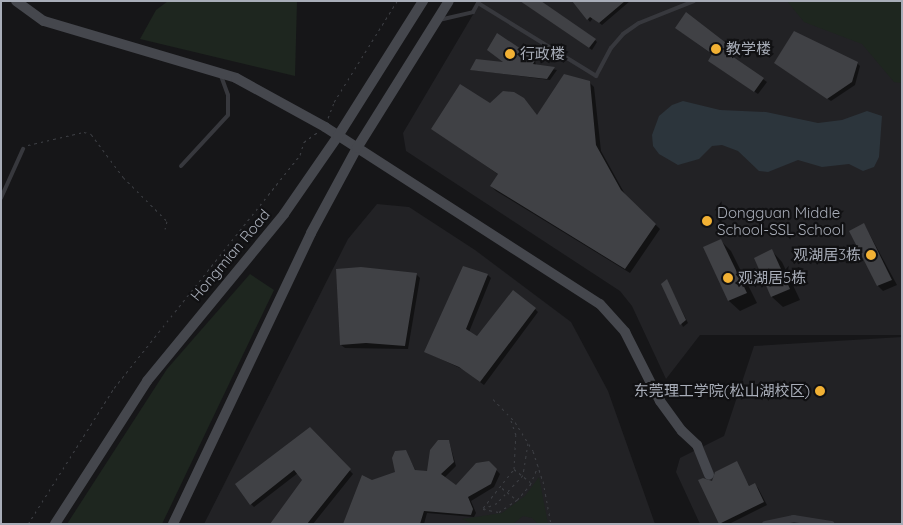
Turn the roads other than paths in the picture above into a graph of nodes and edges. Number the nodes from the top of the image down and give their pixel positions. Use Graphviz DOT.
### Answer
graph roads {
  1 [pos="16,1"];
  2 [pos="423,1"];
  3 [pos="449,1"];
  4 [pos="694,1"];
  5 [pos="479,2"];
  6 [pos="437,21"];
  7 [pos="219,72"];
  8 [pos="338,136"];
  9 [pos="357,148"];
  10 [pos="24,149"];
  11 [pos="181,166"];
  12 [pos="1,198"];
  13 [pos="709,475"];
  14 [pos="180,510"];
  15 [pos="55,524"];
  16 [pos="173,524"];
  17 [pos="181,524"];
  18 [pos="765,524"];
  19 [pos="831,524"];
  1 -- 7 [label="main road"];
  2 -- 8 [label="main road, Hongmian Road"];
  3 -- 6 [label="main road"];
  4 -- 5 [label="lane"];
  5 -- 6 [label="lane"];
  6 -- 9 [label="main road"];
  7 -- 8 [label="main road"];
  7 -- 11 [label="lane"];
  8 -- 9 [label="main road"];
  8 -- 15 [label="main road, Hongmian Road"];
  9 -- 13 [label="main road"];
  9 -- 14 [label="main road"];
  10 -- 12 [label="lane"];
  14 -- 16 [label="main road"];
  14 -- 17 [label="main road"];
  18 -- 19 [label="street"];
}
